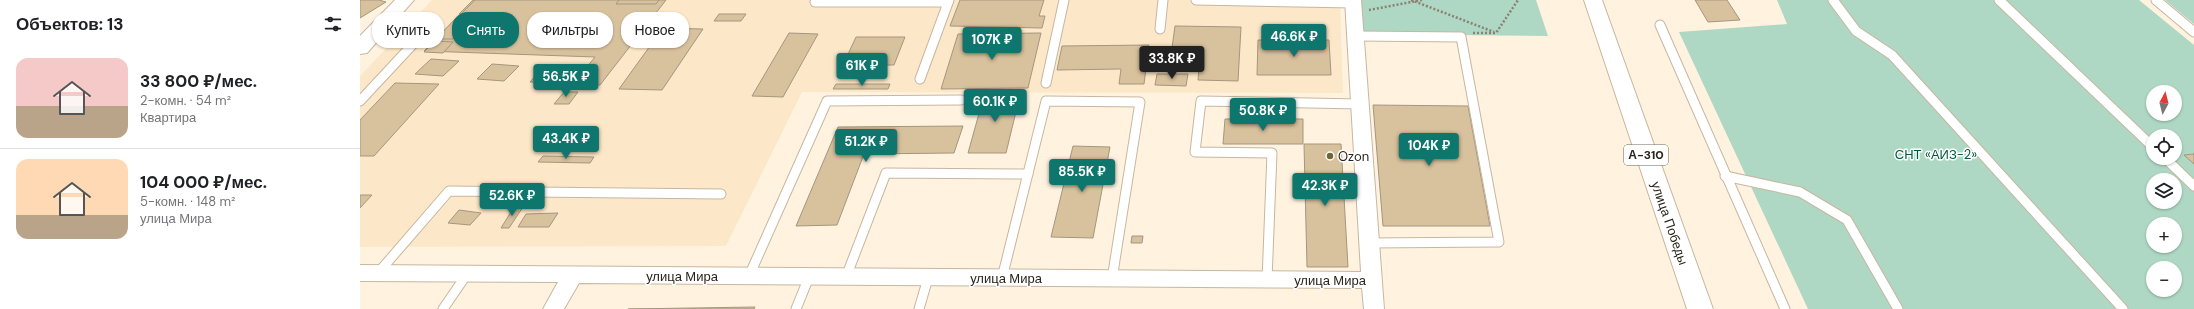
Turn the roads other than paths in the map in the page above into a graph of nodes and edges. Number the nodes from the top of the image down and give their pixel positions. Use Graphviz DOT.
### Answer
graph roads {
  1 [pos="405,0"];
  2 [pos="1064,0"];
  3 [pos="1163,0"];
  4 [pos="1196,0"];
  5 [pos="1593,0"];
  6 [pos="1833,0"];
  7 [pos="1999,0"];
  8 [pos="2156,0"];
  9 [pos="948,1"];
  10 [pos="815,2"];
  11 [pos="1356,5"];
  12 [pos="394,12"];
  13 [pos="1660,25"];
  14 [pos="1160,29"];
  15 [pos="2194,32"];
  16 [pos="372,35"];
  17 [pos="1355,36"];
  18 [pos="360,48"];
  19 [pos="409,48"];
  20 [pos="920,79"];
  21 [pos="1046,83"];
  22 [pos="961,100"];
  23 [pos="360,101"];
  24 [pos="1360,104"];
  25 [pos="2146,140"];
  26 [pos="2172,165"];
  27 [pos="1028,174"];
  28 [pos="1725,176"];
  29 [pos="2194,186"];
  30 [pos="721,194"];
  31 [pos="1369,242"];
  32 [pos="369,273"];
  33 [pos="467,274"];
  34 [pos="574,275"];
  35 [pos="749,276"];
  36 [pos="809,277"];
  37 [pos="846,277"];
  38 [pos="928,278"];
  39 [pos="1002,278"];
  40 [pos="1112,279"];
  41 [pos="1268,280"];
  42 [pos="1372,280"];
  43 [pos="443,309"];
  44 [pos="553,309"];
  45 [pos="796,309"];
  46 [pos="920,309"];
  47 [pos="1374,309"];
  48 [pos="1700,309"];
  49 [pos="1785,309"];
  50 [pos="1898,309"];
  51 [pos="2123,309"];
  1 -- 12 [label="main road"];
  2 -- 21 [label="lane"];
  3 -- 14 [label="lane"];
  4 -- 11 [label="lane"];
  5 -- 48 [label="main road, улица Победы / А-310"];
  6 -- 51 [label="lane"];
  7 -- 25 [label="lane"];
  8 -- 15 [label="lane"];
  9 -- 10 [label="lane"];
  9 -- 20 [label="lane"];
  11 -- 17 [label="street, улица Мира"];
  13 -- 28 [label="lane"];
  16 -- 18 [label="main road"];
  17 -- 24 [label="street, улица Мира"];
  17 -- 31 [label="lane"];
  19 -- 23 [label="lane"];
  22 -- 35 [label="lane"];
  24 -- 31 [label="street, улица Мира"];
  24 -- 41 [label="lane"];
  26 -- 29 [label="lane"];
  27 -- 37 [label="lane"];
  27 -- 39 [label="lane"];
  27 -- 40 [label="lane"];
  28 -- 49 [label="lane"];
  28 -- 50 [label="lane"];
  30 -- 32 [label="lane"];
  31 -- 42 [label="street, улица Мира"];
  32 -- 33 [label="street, улица Мира"];
  33 -- 34 [label="street, улица Мира"];
  33 -- 43 [label="lane"];
  34 -- 35 [label="street, улица Мира"];
  34 -- 44 [label="street"];
  35 -- 36 [label="street, улица Мира"];
  36 -- 37 [label="street, улица Мира"];
  36 -- 45 [label="lane"];
  37 -- 38 [label="street, улица Мира"];
  38 -- 39 [label="street, улица Мира"];
  38 -- 46 [label="lane"];
  39 -- 40 [label="street, улица Мира"];
  40 -- 41 [label="street, улица Мира"];
  41 -- 42 [label="street, улица Мира"];
  42 -- 47 [label="street"];
}
